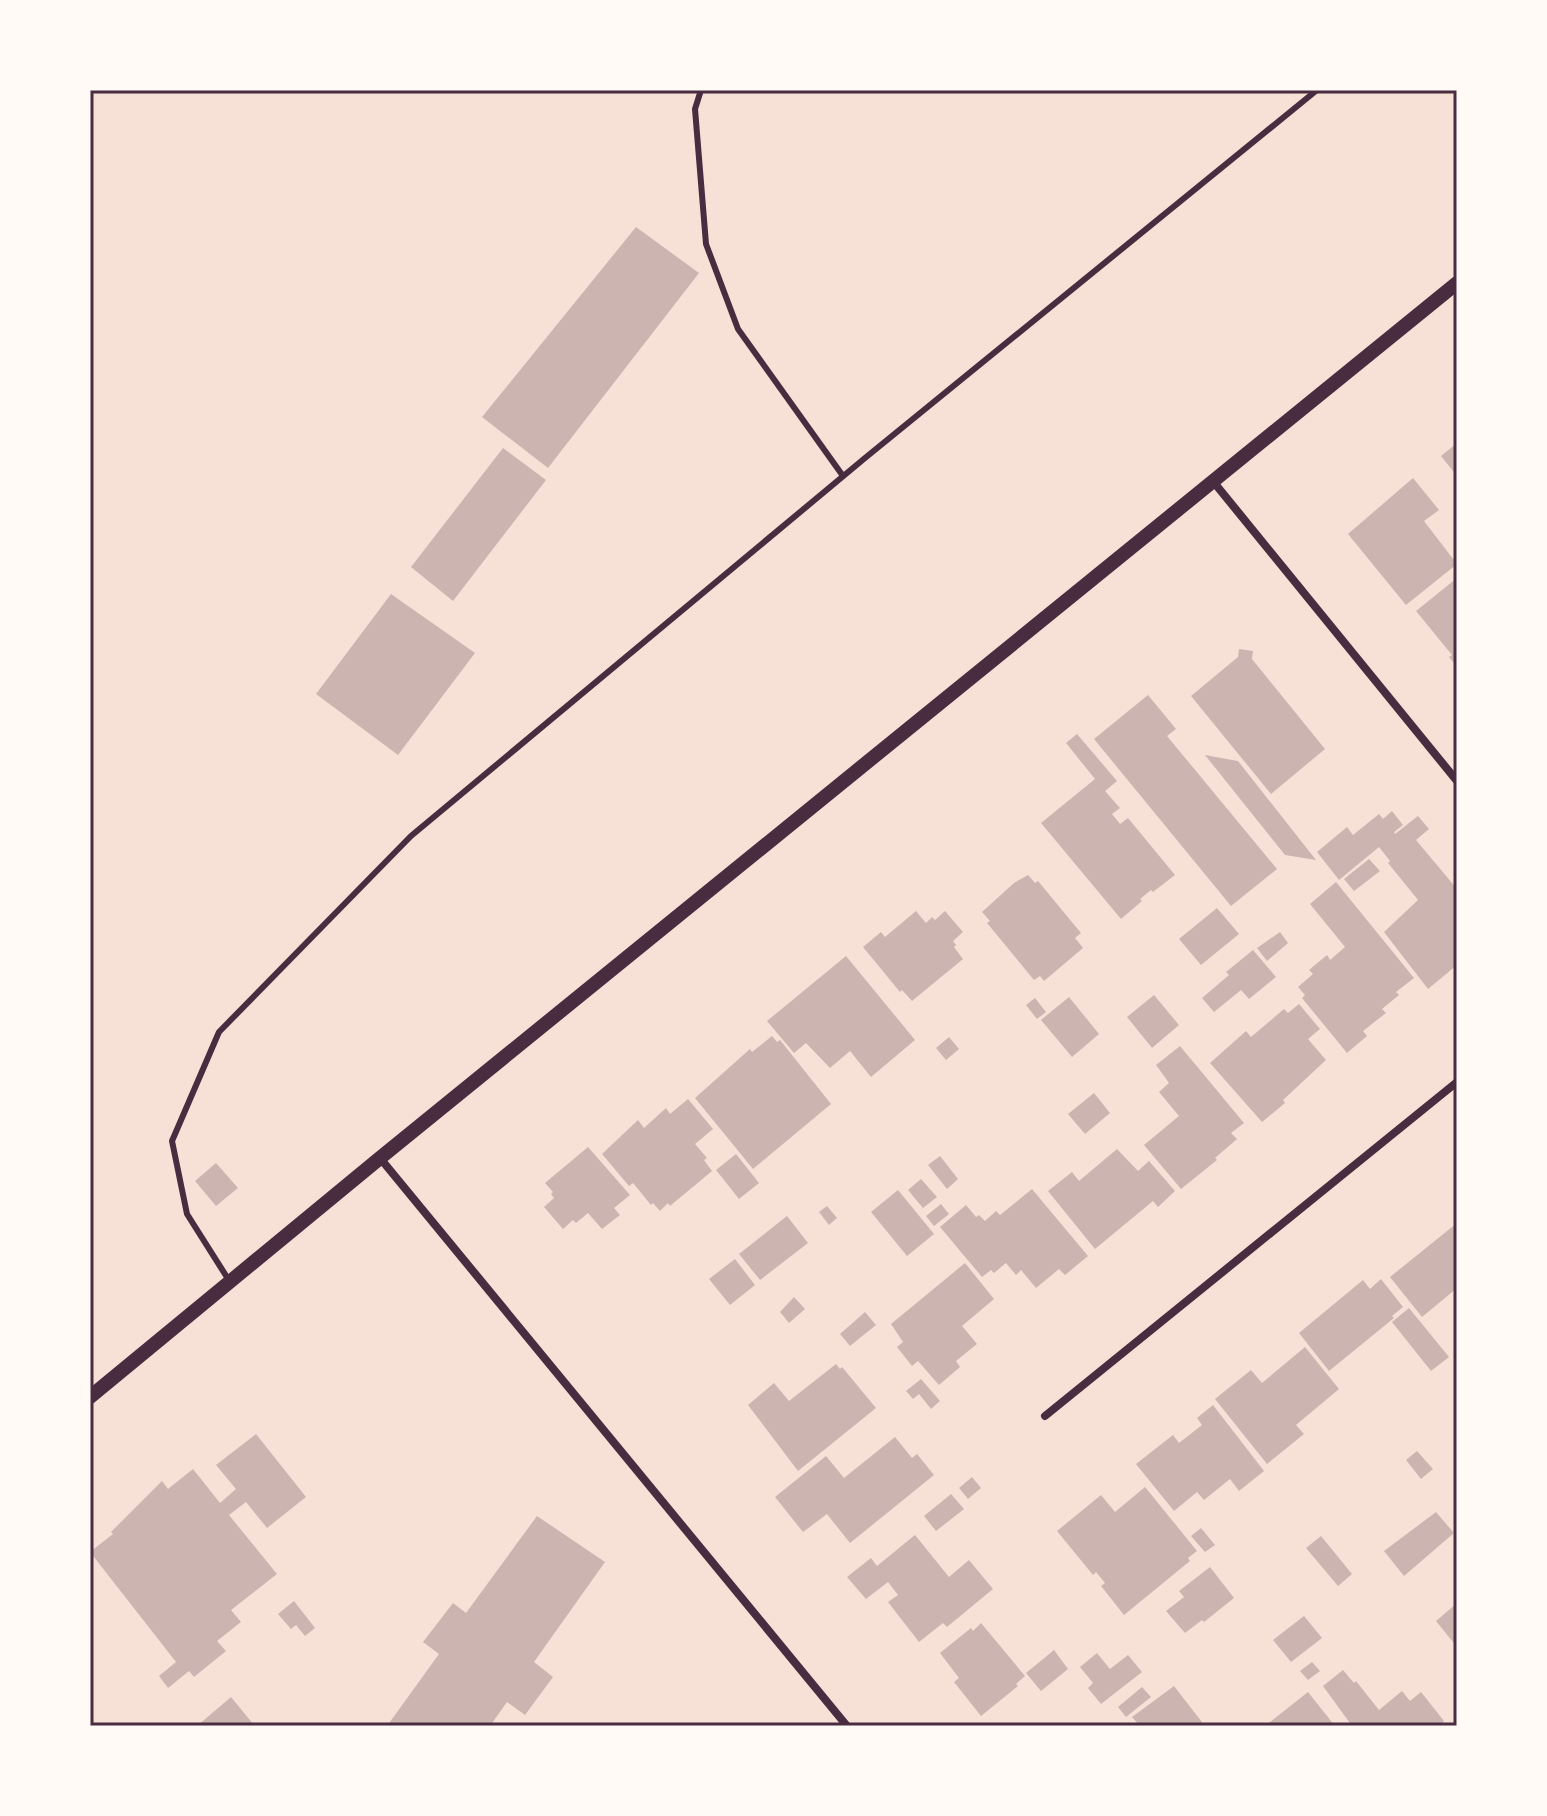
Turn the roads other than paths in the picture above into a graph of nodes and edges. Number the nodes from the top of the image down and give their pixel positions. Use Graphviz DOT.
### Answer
graph roads {
  1 [pos="701,90"];
  2 [pos="1317,90"];
  3 [pos="1457,283"];
  4 [pos="843,476"];
  5 [pos="1212,480"];
  6 [pos="1457,781"];
  7 [pos="1457,1082"];
  8 [pos="380,1158"];
  9 [pos="230,1282"];
  10 [pos="90,1397"];
  11 [pos="1045,1416"];
  12 [pos="847,1726"];
  1 -- 4 [label="lane"];
  2 -- 4 [label="lane"];
  3 -- 5 [label="street"];
  4 -- 9 [label="lane"];
  5 -- 6 [label="street"];
  5 -- 8 [label="street"];
  7 -- 11 [label="street"];
  8 -- 9 [label="street"];
  8 -- 12 [label="street"];
  9 -- 10 [label="street"];
}
